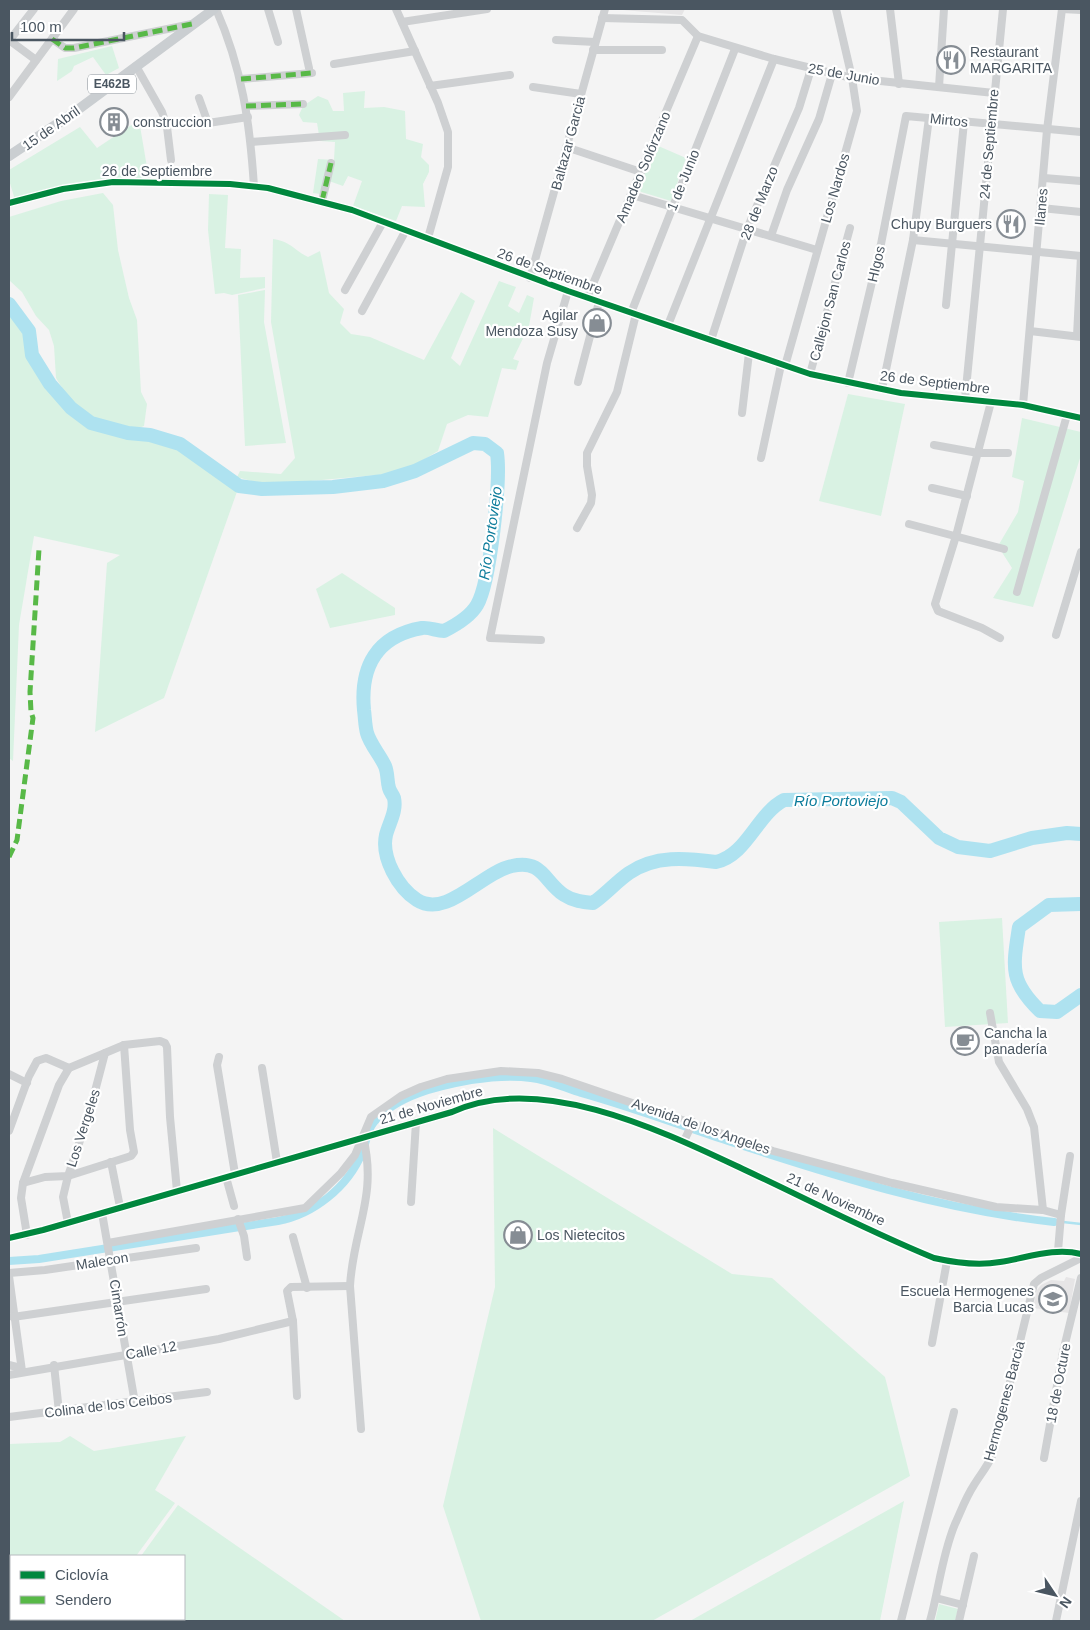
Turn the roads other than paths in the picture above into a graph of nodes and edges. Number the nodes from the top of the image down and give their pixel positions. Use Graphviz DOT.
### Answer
graph roads {
  1 [pos="34,9"];
  2 [pos="74,9"];
  3 [pos="215,9"];
  4 [pos="268,9"];
  5 [pos="296,9"];
  6 [pos="396,9"];
  7 [pos="487,9"];
  8 [pos="605,9"];
  9 [pos="836,9"];
  10 [pos="890,9"];
  11 [pos="944,9"];
  12 [pos="1003,9"];
  13 [pos="1062,9"];
  14 [pos="1081,10"];
  15 [pos="602,18"];
  16 [pos="402,22"];
  17 [pos="192,24"];
  18 [pos="698,36"];
  19 [pos="52,39"];
  20 [pos="556,40"];
  21 [pos="9,41"];
  22 [pos="278,42"];
  23 [pos="594,46"];
  24 [pos="735,49"];
  25 [pos="662,50"];
  26 [pos="415,51"];
  27 [pos="774,59"];
  28 [pos="36,60"];
  29 [pos="334,64"];
  30 [pos="136,66"];
  31 [pos="811,69"];
  32 [pos="832,74"];
  33 [pos="510,75"];
  34 [pos="852,78"];
  35 [pos="241,79"];
  36 [pos="899,84"];
  37 [pos="430,86"];
  38 [pos="11,87"];
  39 [pos="533,87"];
  40 [pos="939,87"];
  41 [pos="994,93"];
  42 [pos="581,94"];
  43 [pos="9,97"];
  44 [pos="199,98"];
  45 [pos="303,104"];
  46 [pos="246,106"];
  47 [pos="906,116"];
  48 [pos="248,117"];
  49 [pos="929,118"];
  50 [pos="964,122"];
  51 [pos="990,124"];
  52 [pos="1047,130"];
  53 [pos="1081,132"];
  54 [pos="345,135"];
  55 [pos="251,142"];
  56 [pos="566,147"];
  57 [pos="9,156"];
  58 [pos="171,160"];
  59 [pos="331,163"];
  60 [pos="641,172"];
  61 [pos="1044,178"];
  62 [pos="1081,181"];
  63 [pos="254,187"];
  64 [pos="632,195"];
  65 [pos="322,201"];
  66 [pos="9,203"];
  67 [pos="672,207"];
  68 [pos="1041,208"];
  69 [pos="1081,212"];
  70 [pos="709,218"];
  71 [pos="383,222"];
  72 [pos="850,228"];
  73 [pos="747,229"];
  74 [pos="406,230"];
  75 [pos="771,236"];
  76 [pos="428,238"];
  77 [pos="913,240"];
  78 [pos="951,242"];
  79 [pos="981,245"];
  80 [pos="817,250"];
  81 [pos="1037,252"];
  82 [pos="1081,256"];
  83 [pos="530,278"];
  84 [pos="345,290"];
  85 [pos="568,291"];
  86 [pos="587,298"];
  87 [pos="599,302"];
  88 [pos="946,305"];
  89 [pos="362,311"];
  90 [pos="633,313"];
  91 [pos="668,325"];
  92 [pos="1030,331"];
  93 [pos="1079,337"];
  94 [pos="712,340"];
  95 [pos="749,353"];
  96 [pos="783,365"];
  97 [pos="810,374"];
  98 [pos="578,382"];
  99 [pos="848,383"];
  100 [pos="882,389"];
  101 [pos="965,399"];
  102 [pos="991,402"];
  103 [pos="1023,405"];
  104 [pos="742,413"];
  105 [pos="1067,415"];
  106 [pos="1081,418"];
  107 [pos="934,445"];
  108 [pos="978,453"];
  109 [pos="1008,453"];
  110 [pos="761,458"];
  111 [pos="932,488"];
  112 [pos="967,496"];
  113 [pos="909,524"];
  114 [pos="577,528"];
  115 [pos="956,536"];
  116 [pos="1004,548"];
  117 [pos="1081,553"];
  118 [pos="1016,592"];
  119 [pos="1056,636"];
  120 [pos="1000,638"];
  121 [pos="541,640"];
  122 [pos="990,1013"];
  123 [pos="124,1045"];
  124 [pos="105,1053"];
  125 [pos="219,1057"];
  126 [pos="69,1068"];
  127 [pos="262,1068"];
  128 [pos="9,1074"];
  129 [pos="27,1082"];
  130 [pos="416,1122"];
  131 [pos="9,1131"];
  132 [pos="689,1131"];
  133 [pos="363,1137"];
  134 [pos="1070,1156"];
  135 [pos="111,1162"];
  136 [pos="277,1162"];
  137 [pos="235,1174"];
  138 [pos="68,1176"];
  139 [pos="226,1177"];
  140 [pos="23,1183"];
  141 [pos="177,1191"];
  142 [pos="410,1202"];
  143 [pos="234,1206"];
  144 [pos="120,1207"];
  145 [pos="1043,1210"];
  146 [pos="102,1213"];
  147 [pos="1061,1214"];
  148 [pos="239,1221"];
  149 [pos="68,1223"];
  150 [pos="27,1234"];
  151 [pos="293,1237"];
  152 [pos="9,1238"];
  153 [pos="108,1244"];
  154 [pos="196,1248"];
  155 [pos="1058,1251"];
  156 [pos="1081,1254"];
  157 [pos="247,1257"];
  158 [pos="111,1258"];
  159 [pos="1081,1258"];
  160 [pos="947,1261"];
  161 [pos="9,1274"];
  162 [pos="1081,1278"];
  163 [pos="350,1286"];
  164 [pos="307,1288"];
  165 [pos="206,1289"];
  166 [pos="118,1303"];
  167 [pos="13,1317"];
  168 [pos="293,1321"];
  169 [pos="932,1343"];
  170 [pos="126,1355"];
  171 [pos="9,1365"];
  172 [pos="54,1365"];
  173 [pos="21,1370"];
  174 [pos="9,1375"];
  175 [pos="207,1392"];
  176 [pos="297,1396"];
  177 [pos="135,1403"];
  178 [pos="58,1412"];
  179 [pos="954,1412"];
  180 [pos="9,1418"];
  181 [pos="362,1429"];
  182 [pos="1044,1458"];
  183 [pos="1081,1500"];
  184 [pos="1078,1533"];
  185 [pos="974,1556"];
  186 [pos="936,1598"];
  187 [pos="963,1605"];
  188 [pos="901,1621"];
  189 [pos="930,1621"];
  190 [pos="959,1621"];
  191 [pos="1056,1621"];
  1 -- 21 [label="street"];
  2 -- 19 [label="street"];
  3 -- 17 [label="main road, 15 de Abril / E462B"];
  3 -- 35 [label="street"];
  4 -- 22 [label="street"];
  5 -- 35 [label="street"];
  6 -- 16 [label="street"];
  7 -- 16 [label="street"];
  8 -- 15 [label="street, Baltazar Garcia"];
  9 -- 34 [label="street, Los Nardos"];
  10 -- 36 [label="street"];
  11 -- 40 [label="street"];
  12 -- 41 [label="street, 24 de Septiembre"];
  13 -- 14 [label="street"];
  13 -- 52 [label="street, Ilanes"];
  15 -- 18 [label="street"];
  15 -- 23 [label="street, Baltazar Garcia"];
  16 -- 26 [label="street"];
  17 -- 19 [label="street"];
  17 -- 30 [label="main road, 15 de Abril / E462B"];
  18 -- 24 [label="street, 25 de Junio"];
  18 -- 60 [label="street, Amadeo Solórzano"];
  19 -- 28 [label="street"];
  20 -- 23 [label="street"];
  21 -- 28 [label="street"];
  23 -- 25 [label="street"];
  23 -- 42 [label="street, Baltazar Garcia"];
  24 -- 27 [label="street, 25 de Junio"];
  24 -- 67 [label="street, 1 de Junio"];
  26 -- 29 [label="street"];
  26 -- 37 [label="street"];
  27 -- 31 [label="street, 25 de Junio"];
  27 -- 70 [label="street"];
  28 -- 38 [label="street"];
  30 -- 57 [label="main road, 15 de Abril / E462B"];
  30 -- 58 [label="street"];
  31 -- 32 [label="street, 25 de Junio"];
  31 -- 73 [label="street, 28 de Marzo"];
  32 -- 34 [label="street, 25 de Junio"];
  32 -- 75 [label="street"];
  33 -- 37 [label="street"];
  34 -- 36 [label="street, 25 de Junio"];
  34 -- 80 [label="street, Los Nardos"];
  35 -- 46 [label="street"];
  36 -- 40 [label="street, 25 de Junio"];
  37 -- 76 [label="street"];
  38 -- 43 [label="street"];
  39 -- 42 [label="street"];
  40 -- 41 [label="street, 25 de Junio"];
  41 -- 51 [label="street, 24 de Septiembre"];
  42 -- 56 [label="street, Baltazar Garcia"];
  44 -- 48 [label="street"];
  45 -- 46 [label="street"];
  46 -- 48 [label="street"];
  47 -- 49 [label="street, Mirtos"];
  47 -- 99 [label="street, HIgos"];
  48 -- 55 [label="street"];
  49 -- 50 [label="street, Mirtos"];
  49 -- 77 [label="street"];
  50 -- 51 [label="street, Mirtos"];
  50 -- 78 [label="street"];
  51 -- 52 [label="street, Mirtos"];
  51 -- 79 [label="street, 24 de Septiembre"];
  52 -- 53 [label="street, Mirtos"];
  52 -- 61 [label="street, Ilanes"];
  54 -- 55 [label="street"];
  55 -- 63 [label="street"];
  56 -- 60 [label="street"];
  56 -- 83 [label="street, Baltazar Garcia"];
  59 -- 65 [label="street"];
  60 -- 64 [label="street, Amadeo Solórzano"];
  61 -- 62 [label="street"];
  61 -- 68 [label="street, Ilanes"];
  63 -- 65 [label="street, 26 de Septiembre"];
  63 -- 66 [label="street, 26 de Septiembre"];
  64 -- 67 [label="street"];
  64 -- 86 [label="street, Amadeo Solórzano"];
  65 -- 71 [label="street, 26 de Septiembre"];
  67 -- 70 [label="street"];
  67 -- 90 [label="street, 1 de Junio"];
  68 -- 69 [label="street"];
  68 -- 81 [label="street, Ilanes"];
  70 -- 73 [label="street"];
  70 -- 91 [label="street"];
  71 -- 74 [label="street, 26 de Septiembre"];
  71 -- 84 [label="street"];
  72 -- 97 [label="street, Callejon San Carlos"];
  73 -- 75 [label="street"];
  73 -- 94 [label="street, 28 de Marzo"];
  74 -- 76 [label="street, 26 de Septiembre"];
  74 -- 89 [label="street"];
  75 -- 80 [label="street"];
  76 -- 83 [label="street, 26 de Septiembre"];
  77 -- 78 [label="street"];
  77 -- 100 [label="street"];
  78 -- 79 [label="street"];
  78 -- 88 [label="street"];
  79 -- 81 [label="street"];
  79 -- 101 [label="street, 24 de Septiembre"];
  80 -- 96 [label="street, Los Nardos"];
  81 -- 82 [label="street"];
  81 -- 92 [label="street, Ilanes"];
  82 -- 93 [label="street"];
  83 -- 85 [label="street, 26 de Septiembre"];
  85 -- 86 [label="street, 26 de Septiembre"];
  85 -- 121 [label="street"];
  86 -- 87 [label="street, 26 de Septiembre"];
  87 -- 90 [label="street, 26 de Septiembre"];
  87 -- 98 [label="street"];
  90 -- 91 [label="street, 26 de Septiembre"];
  90 -- 114 [label="street, 1 de Junio"];
  91 -- 94 [label="street, 26 de Septiembre"];
  92 -- 93 [label="street"];
  92 -- 103 [label="street, Ilanes"];
  94 -- 95 [label="street, 26 de Septiembre"];
  95 -- 96 [label="street, 26 de Septiembre"];
  95 -- 104 [label="street"];
  96 -- 97 [label="street, 26 de Septiembre"];
  96 -- 110 [label="street, Los Nardos"];
  97 -- 99 [label="street, 26 de Septiembre"];
  99 -- 100 [label="street, 26 de Septiembre"];
  100 -- 101 [label="street, 26 de Septiembre"];
  101 -- 102 [label="street, 26 de Septiembre"];
  102 -- 103 [label="street, 26 de Septiembre"];
  102 -- 108 [label="street"];
  103 -- 105 [label="street, 26 de Septiembre"];
  105 -- 106 [label="street, 26 de Septiembre"];
  105 -- 118 [label="street"];
  107 -- 108 [label="street"];
  108 -- 109 [label="street"];
  108 -- 112 [label="street"];
  111 -- 112 [label="street"];
  112 -- 115 [label="street"];
  113 -- 115 [label="street"];
  115 -- 116 [label="street"];
  115 -- 120 [label="street"];
  117 -- 119 [label="street"];
  122 -- 145 [label="street"];
  123 -- 124 [label="street"];
  123 -- 135 [label="street"];
  123 -- 141 [label="street"];
  124 -- 126 [label="street"];
  124 -- 138 [label="street, Los Vergeles"];
  125 -- 137 [label="street"];
  126 -- 129 [label="street"];
  126 -- 140 [label="street"];
  127 -- 136 [label="street"];
  128 -- 129 [label="street"];
  129 -- 131 [label="street"];
  130 -- 132 [label="street, 21 de Noviembre"];
  130 -- 133 [label="street, 21 de Noviembre"];
  130 -- 142 [label="street"];
  132 -- 133 [label="street, Avenida de los Angeles"];
  132 -- 145 [label="street, Avenida de los Angeles"];
  132 -- 160 [label="street, 21 de Noviembre"];
  133 -- 136 [label="street, 21 de Noviembre"];
  133 -- 148 [label="street, Avenida de los Angeles"];
  133 -- 163 [label="street"];
  134 -- 147 [label="street"];
  135 -- 138 [label="street"];
  135 -- 144 [label="street"];
  136 -- 137 [label="street, 21 de Noviembre"];
  137 -- 139 [label="street, 21 de Noviembre"];
  138 -- 140 [label="street"];
  138 -- 149 [label="street, Los Vergeles"];
  139 -- 141 [label="street, 21 de Noviembre"];
  139 -- 143 [label="street"];
  140 -- 150 [label="street"];
  141 -- 144 [label="street, 21 de Noviembre"];
  144 -- 146 [label="street, 21 de Noviembre"];
  145 -- 147 [label="street, Avenida de los Angeles"];
  146 -- 149 [label="street, 21 de Noviembre"];
  146 -- 153 [label="street, Cimarrón"];
  147 -- 155 [label="street"];
  148 -- 153 [label="street, Avenida de los Angeles"];
  148 -- 157 [label="street"];
  149 -- 150 [label="street, 21 de Noviembre"];
  150 -- 152 [label="street, 21 de Noviembre"];
  151 -- 164 [label="street"];
  153 -- 158 [label="street, Cimarrón"];
  154 -- 158 [label="street, Malecon"];
  155 -- 156 [label="street, 21 de Noviembre"];
  155 -- 160 [label="street, 21 de Noviembre"];
  158 -- 161 [label="street, Malecon"];
  158 -- 166 [label="street, Cimarrón"];
  159 -- 186 [label="street, Hermogenes Barcia"];
  160 -- 169 [label="street"];
  161 -- 167 [label="street"];
  162 -- 182 [label="street, 18 de Octure"];
  163 -- 164 [label="street"];
  163 -- 181 [label="street"];
  164 -- 168 [label="street"];
  165 -- 166 [label="street"];
  166 -- 167 [label="street"];
  166 -- 170 [label="street, Cimarrón"];
  167 -- 173 [label="street"];
  168 -- 170 [label="street, Calle 12"];
  168 -- 176 [label="street"];
  170 -- 172 [label="street, Calle 12"];
  170 -- 177 [label="street, Cimarrón"];
  171 -- 173 [label="street"];
  172 -- 173 [label="street, Calle 12"];
  172 -- 178 [label="street"];
  173 -- 174 [label="street, Calle 12"];
  175 -- 177 [label="street, Colina de los Ceibos"];
  177 -- 178 [label="street, Colina de los Ceibos"];
  178 -- 180 [label="street, Colina de los Ceibos"];
  179 -- 188 [label="street"];
  183 -- 184 [label="street"];
  184 -- 191 [label="street"];
  185 -- 187 [label="street"];
  186 -- 187 [label="street"];
  186 -- 189 [label="street, Hermogenes Barcia"];
  187 -- 190 [label="street"];
}
